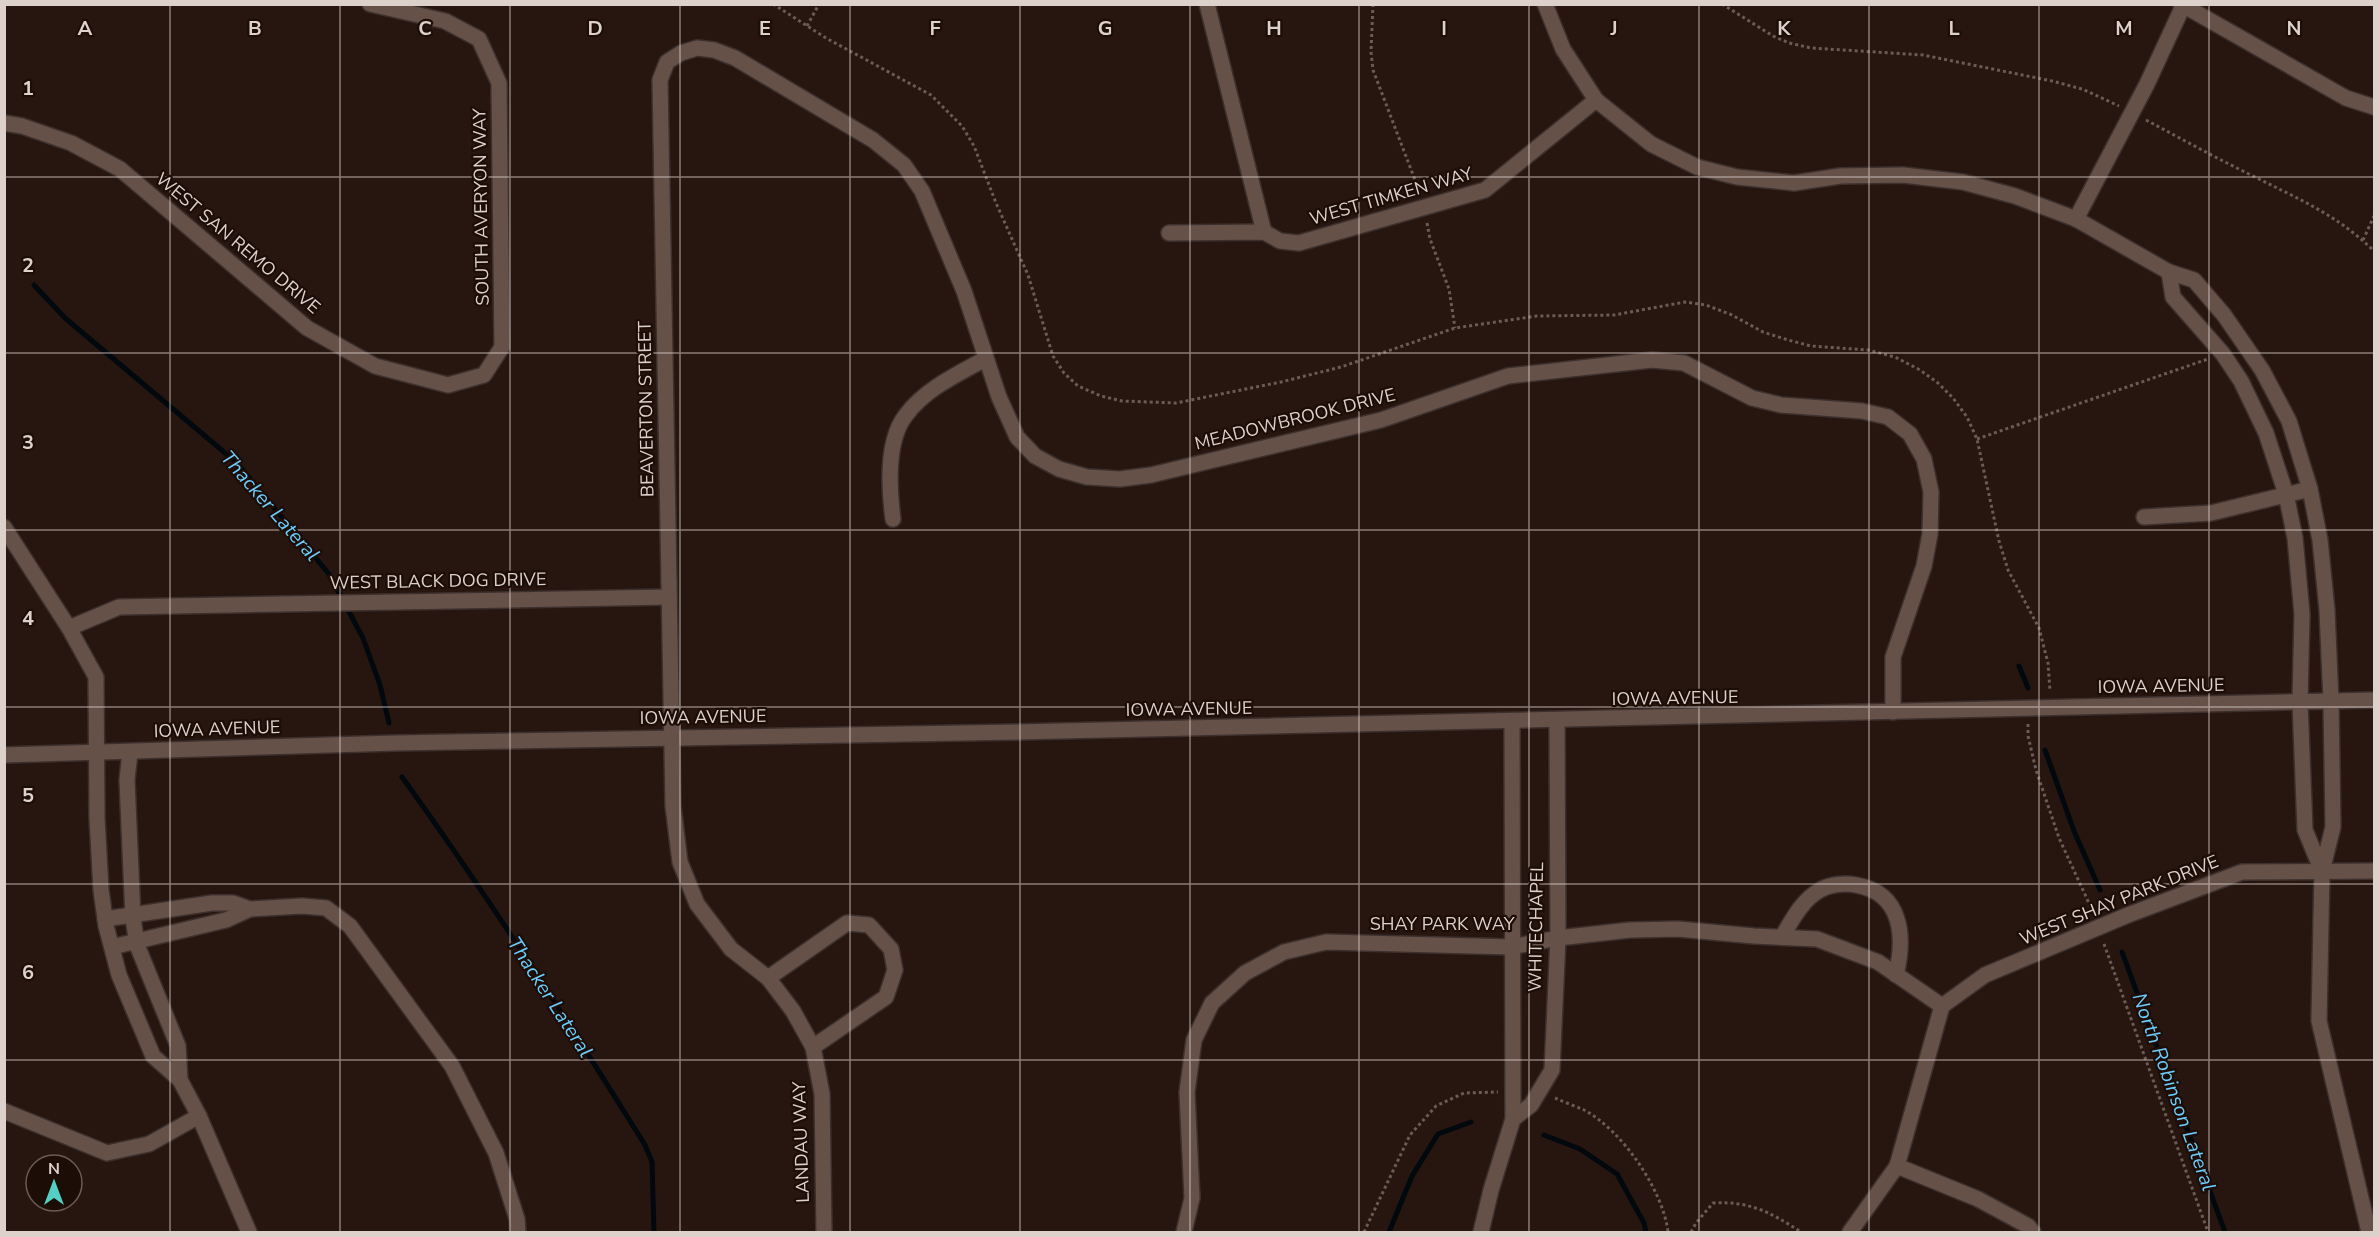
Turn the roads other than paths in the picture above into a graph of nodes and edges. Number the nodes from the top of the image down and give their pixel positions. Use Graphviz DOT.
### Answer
graph roads {
  1 [pos="370,4"];
  2 [pos="1207,4"];
  3 [pos="1545,4"];
  4 [pos="2183,5"];
  5 [pos="660,80"];
  6 [pos="1596,100"];
  7 [pos="2374,107"];
  8 [pos="4,123"];
  9 [pos="2076,219"];
  10 [pos="1263,232"];
  11 [pos="1168,233"];
  12 [pos="2169,272"];
  13 [pos="985,358"];
  14 [pos="2262,370"];
  15 [pos="484,375"];
  16 [pos="2241,381"];
  17 [pos="2310,489"];
  18 [pos="2286,494"];
  19 [pos="2144,517"];
  20 [pos="893,519"];
  21 [pos="4,527"];
  22 [pos="669,597"];
  23 [pos="69,628"];
  24 [pos="2374,700"];
  25 [pos="2300,702"];
  26 [pos="2331,702"];
  27 [pos="1893,712"];
  28 [pos="1557,720"];
  29 [pos="1512,722"];
  30 [pos="671,737"];
  31 [pos="130,752"];
  32 [pos="98,753"];
  33 [pos="4,755"];
  34 [pos="2322,871"];
  35 [pos="2374,871"];
  36 [pos="250,909"];
  37 [pos="132,914"];
  38 [pos="105,919"];
  39 [pos="1782,937"];
  40 [pos="1558,938"];
  41 [pos="136,941"];
  42 [pos="112,947"];
  43 [pos="1511,947"];
  44 [pos="1896,975"];
  45 [pos="768,978"];
  46 [pos="1942,1006"];
  47 [pos="813,1047"];
  48 [pos="180,1080"];
  49 [pos="4,1111"];
  50 [pos="199,1116"];
  51 [pos="1512,1119"];
  52 [pos="1897,1166"];
  53 [pos="249,1233"];
  54 [pos="518,1233"];
  55 [pos="824,1233"];
  56 [pos="1184,1233"];
  57 [pos="1481,1233"];
  58 [pos="1850,1233"];
  59 [pos="2033,1233"];
  60 [pos="2369,1233"];
  1 -- 15 [label="street, SOUTH AVERYON WAY"];
  2 -- 10 [label="street"];
  3 -- 6 [label="street"];
  4 -- 7 [label="street"];
  4 -- 9 [label="street"];
  5 -- 13 [label="street, MEADOWBROOK DRIVE"];
  5 -- 22 [label="street, BEAVERTON STREET"];
  6 -- 9 [label="street"];
  6 -- 10 [label="street, WEST TIMKEN WAY"];
  8 -- 15 [label="street, WEST SAN REMO DRIVE"];
  9 -- 12 [label="street"];
  10 -- 11 [label="street, WEST TIMKEN WAY"];
  12 -- 14 [label="street"];
  12 -- 16 [label="street"];
  13 -- 20 [label="street"];
  13 -- 27 [label="street, MEADOWBROOK DRIVE"];
  14 -- 16 [label="street"];
  14 -- 17 [label="street"];
  16 -- 18 [label="street"];
  17 -- 18 [label="street"];
  17 -- 26 [label="street"];
  18 -- 19 [label="street"];
  18 -- 25 [label="street"];
  21 -- 23 [label="street"];
  22 -- 23 [label="street, WEST BLACK DOG DRIVE"];
  22 -- 30 [label="street, BEAVERTON STREET"];
  23 -- 32 [label="street"];
  24 -- 26 [label="street, IOWA AVENUE"];
  25 -- 26 [label="street, IOWA AVENUE"];
  25 -- 27 [label="street, IOWA AVENUE"];
  25 -- 34 [label="street"];
  26 -- 34 [label="street"];
  27 -- 28 [label="street, IOWA AVENUE"];
  28 -- 29 [label="street, IOWA AVENUE"];
  28 -- 40 [label="street, WHITECHAPEL"];
  29 -- 30 [label="street, IOWA AVENUE"];
  29 -- 43 [label="street, WHITECHAPEL"];
  30 -- 31 [label="street, IOWA AVENUE"];
  30 -- 45 [label="street, LANDAU WAY"];
  31 -- 32 [label="street, IOWA AVENUE"];
  31 -- 37 [label="street"];
  32 -- 33 [label="street, IOWA AVENUE"];
  32 -- 38 [label="street"];
  34 -- 35 [label="street, WEST SHAY PARK DRIVE"];
  34 -- 46 [label="street, WEST SHAY PARK DRIVE"];
  34 -- 60 [label="street"];
  36 -- 37 [label="street"];
  36 -- 41 [label="street"];
  36 -- 54 [label="street"];
  37 -- 38 [label="street"];
  37 -- 41 [label="street"];
  38 -- 42 [label="street"];
  39 -- 40 [label="street, SHAY PARK WAY"];
  39 -- 44 [label="street, SHAY PARK WAY"];
  39 -- 44 [label="street"];
  40 -- 43 [label="street, SHAY PARK WAY"];
  40 -- 51 [label="street, WHITECHAPEL"];
  41 -- 42 [label="street"];
  41 -- 48 [label="street"];
  42 -- 48 [label="street"];
  43 -- 51 [label="street, WHITECHAPEL"];
  43 -- 56 [label="street, SHAY PARK WAY"];
  44 -- 46 [label="street, SHAY PARK WAY"];
  45 -- 47 [label="street, LANDAU WAY"];
  45 -- 47 [label="street"];
  46 -- 52 [label="street"];
  47 -- 55 [label="street, LANDAU WAY"];
  48 -- 50 [label="street"];
  49 -- 50 [label="street"];
  50 -- 53 [label="street"];
  51 -- 57 [label="street, WHITECHAPEL"];
  52 -- 58 [label="street"];
  52 -- 59 [label="street"];
}
